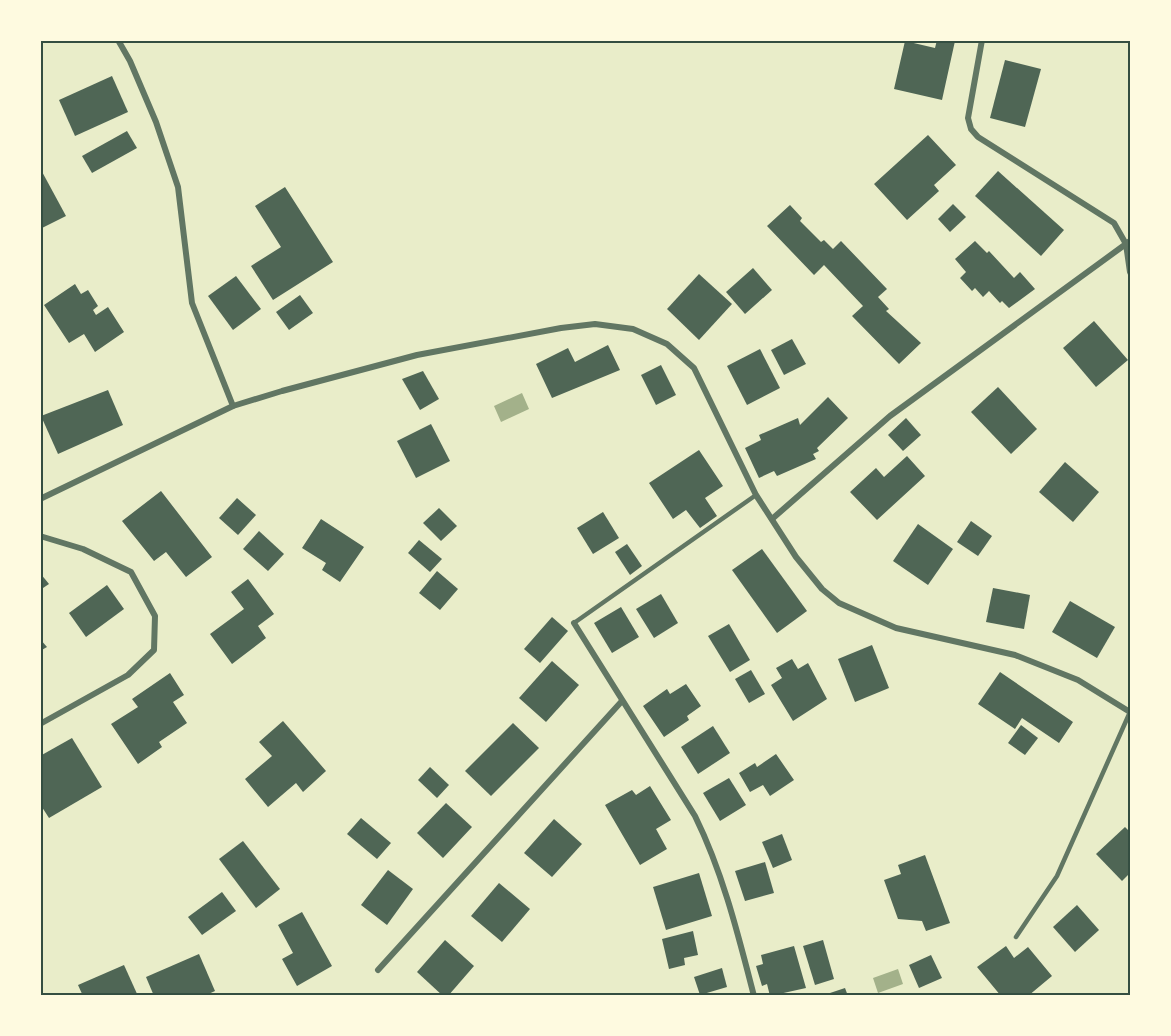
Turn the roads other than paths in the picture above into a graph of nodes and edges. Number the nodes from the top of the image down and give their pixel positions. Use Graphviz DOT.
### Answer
graph roads {
  1 [pos="118,40"];
  2 [pos="982,40"];
  3 [pos="1128,243"];
  4 [pos="1131,272"];
  5 [pos="233,406"];
  6 [pos="40,462"];
  7 [pos="40,474"];
  8 [pos="756,495"];
  9 [pos="40,499"];
  10 [pos="772,519"];
  11 [pos="40,536"];
  12 [pos="574,623"];
  13 [pos="622,701"];
  14 [pos="1130,712"];
  15 [pos="40,724"];
  16 [pos="1016,937"];
  17 [pos="378,970"];
  18 [pos="754,996"];
  1 -- 5 [label="street"];
  2 -- 3 [label="street"];
  3 -- 4 [label="street"];
  3 -- 10 [label="street"];
  5 -- 8 [label="street"];
  5 -- 9 [label="street"];
  6 -- 7 [label="lane"];
  8 -- 10 [label="street"];
  8 -- 12 [label="lane"];
  10 -- 14 [label="street"];
  11 -- 15 [label="street"];
  12 -- 13 [label="street"];
  13 -- 17 [label="street"];
  13 -- 18 [label="street"];
  14 -- 16 [label="lane"];
}
